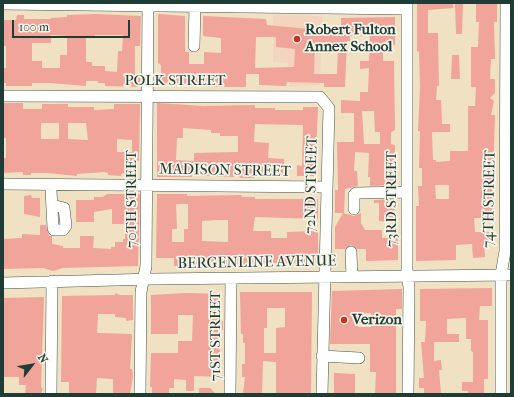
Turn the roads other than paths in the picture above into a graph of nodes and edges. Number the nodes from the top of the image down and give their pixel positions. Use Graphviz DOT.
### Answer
graph roads {
  1 [pos="3,4"];
  2 [pos="148,4"];
  3 [pos="195,6"];
  4 [pos="407,6"];
  5 [pos="508,7"];
  6 [pos="194,46"];
  7 [pos="508,93"];
  8 [pos="3,96"];
  9 [pos="147,96"];
  10 [pos="328,121"];
  11 [pos="508,178"];
  12 [pos="3,184"];
  13 [pos="51,184"];
  14 [pos="148,185"];
  15 [pos="326,187"];
  16 [pos="407,192"];
  17 [pos="52,204"];
  18 [pos="354,209"];
  19 [pos="351,252"];
  20 [pos="506,275"];
  21 [pos="408,276"];
  22 [pos="352,277"];
  23 [pos="325,278"];
  24 [pos="144,279"];
  25 [pos="231,279"];
  26 [pos="52,281"];
  27 [pos="3,283"];
  28 [pos="322,356"];
  29 [pos="358,358"];
  30 [pos="51,394"];
  31 [pos="140,394"];
  32 [pos="230,394"];
  33 [pos="322,394"];
  34 [pos="408,394"];
  35 [pos="501,394"];
  1 -- 2 [label="street"];
  2 -- 3 [label="street"];
  2 -- 9 [label="street, 70TH STREET"];
  3 -- 4 [label="street"];
  3 -- 6 [label="street"];
  4 -- 16 [label="street, 73RD STREET"];
  5 -- 7 [label="street, 74TH STREET"];
  7 -- 11 [label="street, 74TH STREET"];
  8 -- 9 [label="street, POLK STREET"];
  9 -- 10 [label="street, POLK STREET"];
  9 -- 14 [label="street, 70TH STREET"];
  10 -- 15 [label="street, 72ND STREET"];
  11 -- 20 [label="street, 74TH STREET"];
  12 -- 13 [label="street, MADISON STREET"];
  13 -- 14 [label="street, MADISON STREET"];
  13 -- 17 [label="street"];
  14 -- 15 [label="street, MADISON STREET"];
  14 -- 24 [label="street, 70TH STREET"];
  15 -- 23 [label="street, 72ND STREET"];
  16 -- 18 [label="street"];
  16 -- 21 [label="street, 73RD STREET"];
  19 -- 22 [label="street"];
  20 -- 21 [label="street, BERGENLINE AVENUE"];
  20 -- 35 [label="street, 74TH STREET"];
  21 -- 22 [label="street, BERGENLINE AVENUE"];
  21 -- 34 [label="street, 73RD STREET"];
  22 -- 23 [label="street, BERGENLINE AVENUE"];
  23 -- 25 [label="street, BERGENLINE AVENUE"];
  23 -- 28 [label="street, 72ND STREET"];
  24 -- 25 [label="street, BERGENLINE AVENUE"];
  24 -- 26 [label="street, BERGENLINE AVENUE"];
  24 -- 31 [label="street, 70TH STREET"];
  25 -- 32 [label="street, 71ST STREET"];
  26 -- 27 [label="street, BERGENLINE AVENUE"];
  26 -- 30 [label="street"];
  28 -- 29 [label="street"];
  28 -- 33 [label="street, 72ND STREET"];
}
